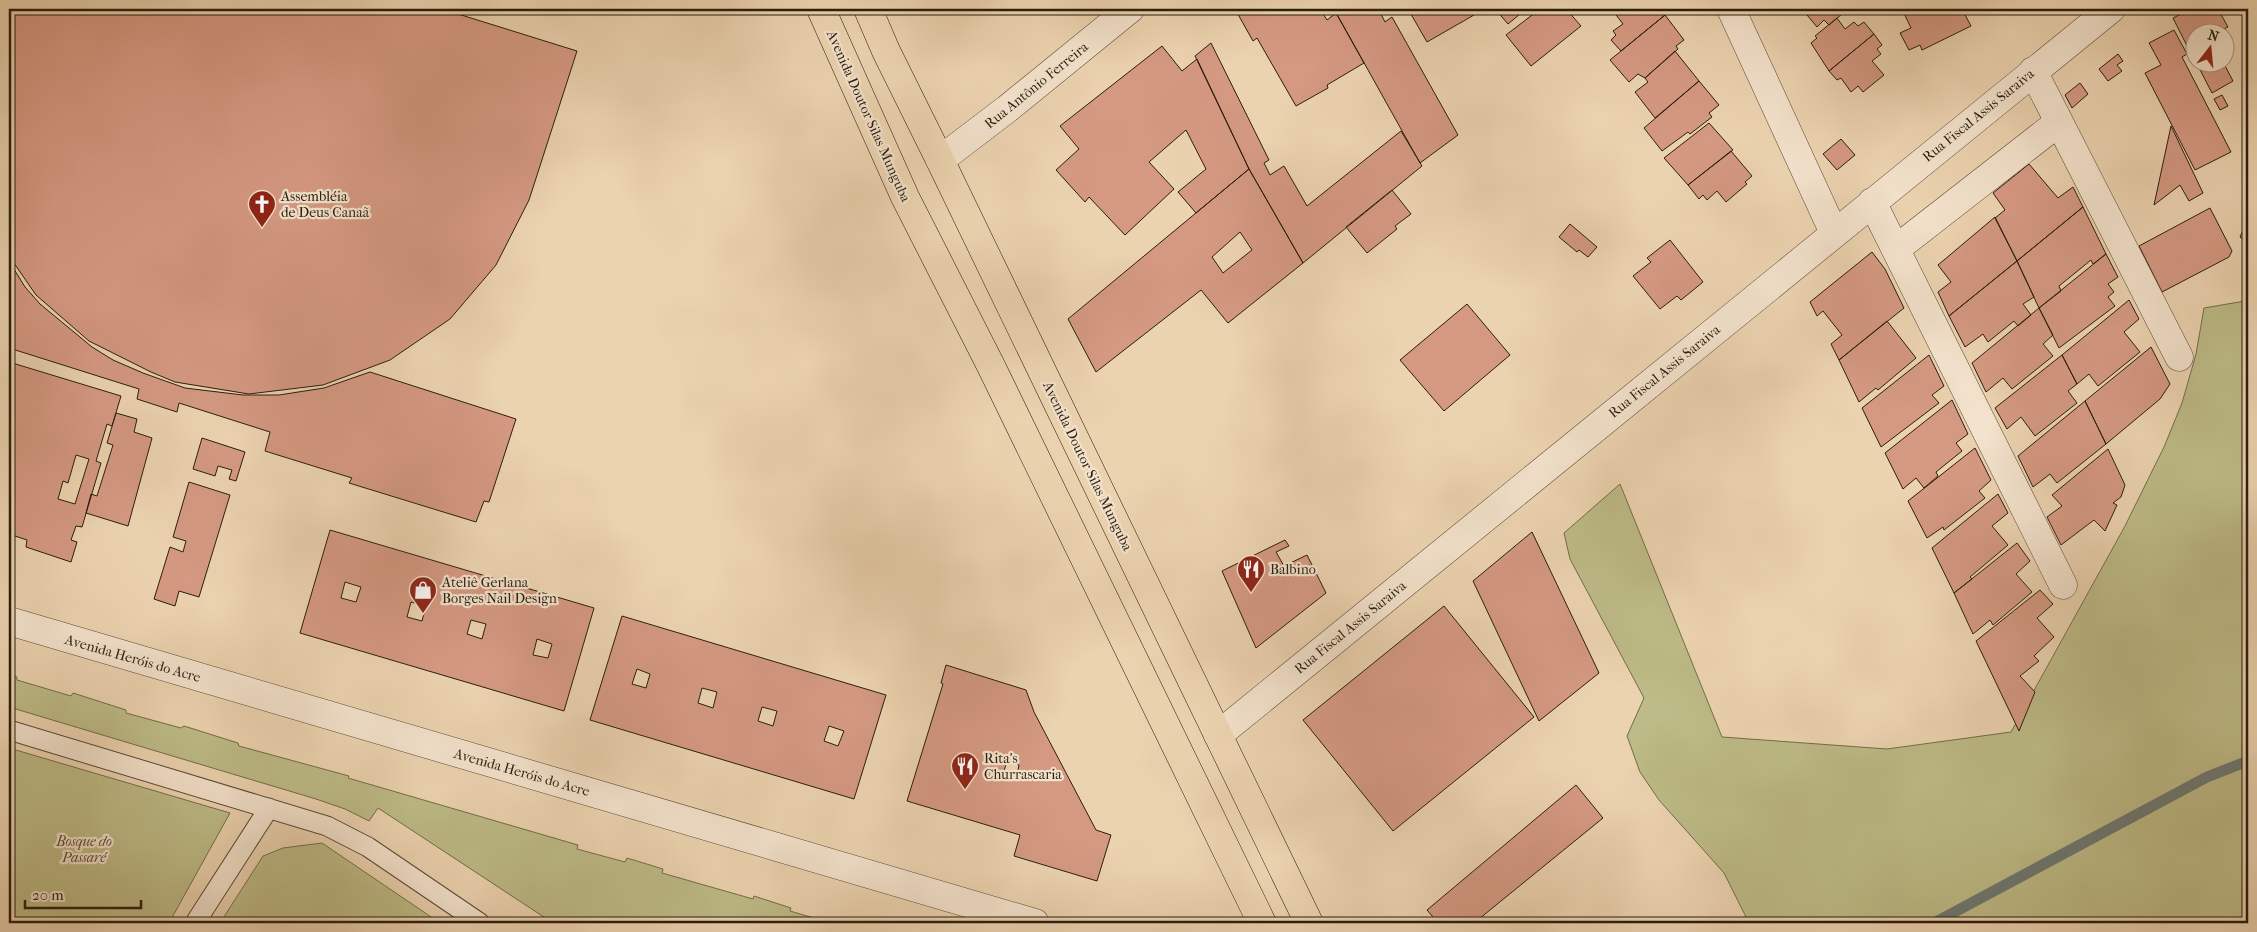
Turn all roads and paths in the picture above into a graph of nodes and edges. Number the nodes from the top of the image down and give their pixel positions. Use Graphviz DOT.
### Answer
graph roads {
  1 [pos="822,9"];
  2 [pos="868,9"];
  3 [pos="1130,9"];
  4 [pos="1731,9"];
  5 [pos="2111,9"];
  6 [pos="2033,70"];
  7 [pos="2059,122"];
  8 [pos="940,160"];
  9 [pos="1872,202"];
  10 [pos="1834,233"];
  11 [pos="1896,249"];
  12 [pos="2179,357"];
  13 [pos="2063,585"];
  14 [pos="9,621"];
  15 [pos="9,730"];
  16 [pos="1218,735"];
  17 [pos="269,808"];
  18 [pos="195,923"];
  19 [pos="480,923"];
  20 [pos="1035,923"];
  21 [pos="1262,923"];
  22 [pos="1309,923"];
  1 -- 21 [label="main road, Avenida Doutor Silas Munguba"];
  2 -- 8 [label="main road, Avenida Doutor Silas Munguba"];
  3 -- 8 [label="street, Rua Antônio Ferreira"];
  4 -- 10 [label="street"];
  5 -- 6 [label="street, Rua Fiscal Assis Saraiva"];
  6 -- 7 [label="street"];
  6 -- 9 [label="street, Rua Fiscal Assis Saraiva"];
  7 -- 11 [label="street"];
  7 -- 12 [label="street"];
  8 -- 16 [label="main road, Avenida Doutor Silas Munguba"];
  9 -- 10 [label="street, Rua Fiscal Assis Saraiva"];
  9 -- 11 [label="street"];
  10 -- 16 [label="street, Rua Fiscal Assis Saraiva"];
  11 -- 13 [label="street"];
  14 -- 20 [label="street, Avenida Heróis do Acre"];
  15 -- 17 [label="lane"];
  16 -- 22 [label="main road, Avenida Doutor Silas Munguba"];
  17 -- 18 [label="lane"];
  17 -- 19 [label="lane"];
}
